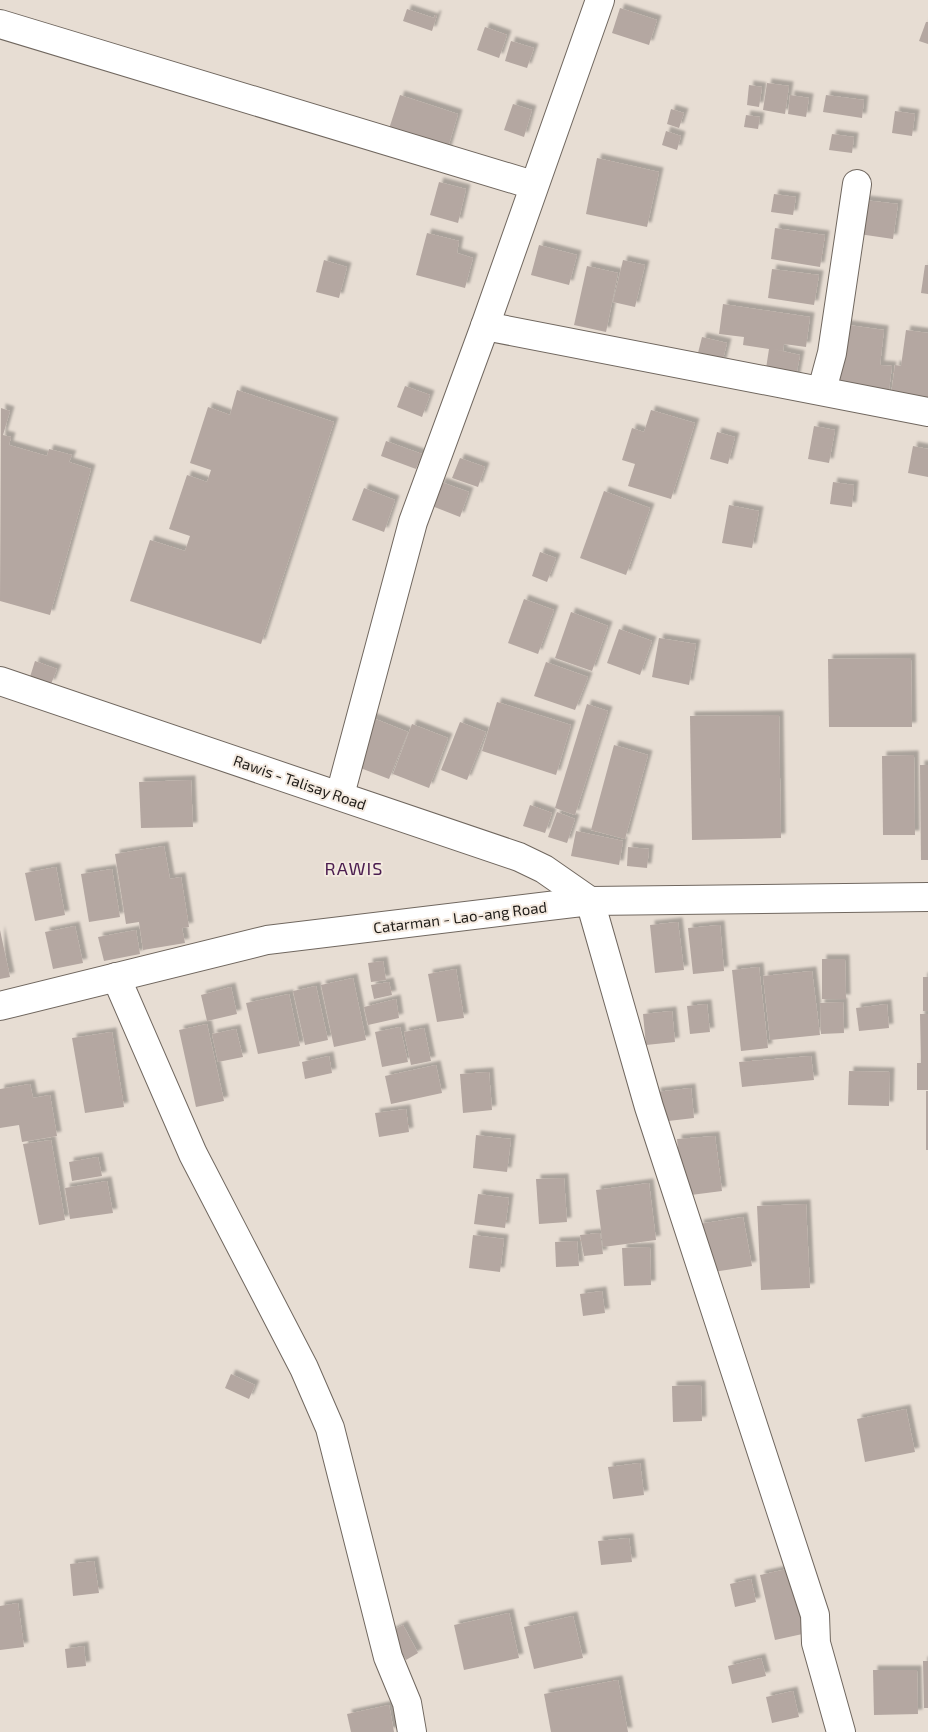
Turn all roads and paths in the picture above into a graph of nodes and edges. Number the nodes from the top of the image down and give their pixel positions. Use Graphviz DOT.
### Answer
graph roads {
  1 [pos="600,0"];
  2 [pos="0,24"];
  3 [pos="857,184"];
  4 [pos="533,185"];
  5 [pos="485,326"];
  6 [pos="822,390"];
  7 [pos="928,412"];
  8 [pos="0,681"];
  9 [pos="340,795"];
  10 [pos="928,896"];
  11 [pos="590,901"];
  12 [pos="116,978"];
  13 [pos="0,1006"];
  14 [pos="412,1732"];
  15 [pos="841,1732"];
  1 -- 4 [label="street"];
  2 -- 4 [label="street"];
  3 -- 6 [label="street"];
  4 -- 5 [label="street"];
  5 -- 6 [label="street"];
  5 -- 9 [label="street"];
  6 -- 7 [label="street"];
  8 -- 9 [label="street, Rawis - Talisay Road"];
  9 -- 11 [label="street, Rawis - Talisay Road"];
  10 -- 11 [label="street, Catarman - Lao-ang Road"];
  11 -- 12 [label="street, Catarman - Lao-ang Road"];
  11 -- 15 [label="street"];
  12 -- 13 [label="street, Catarman - Lao-ang Road"];
  12 -- 14 [label="street"];
}
